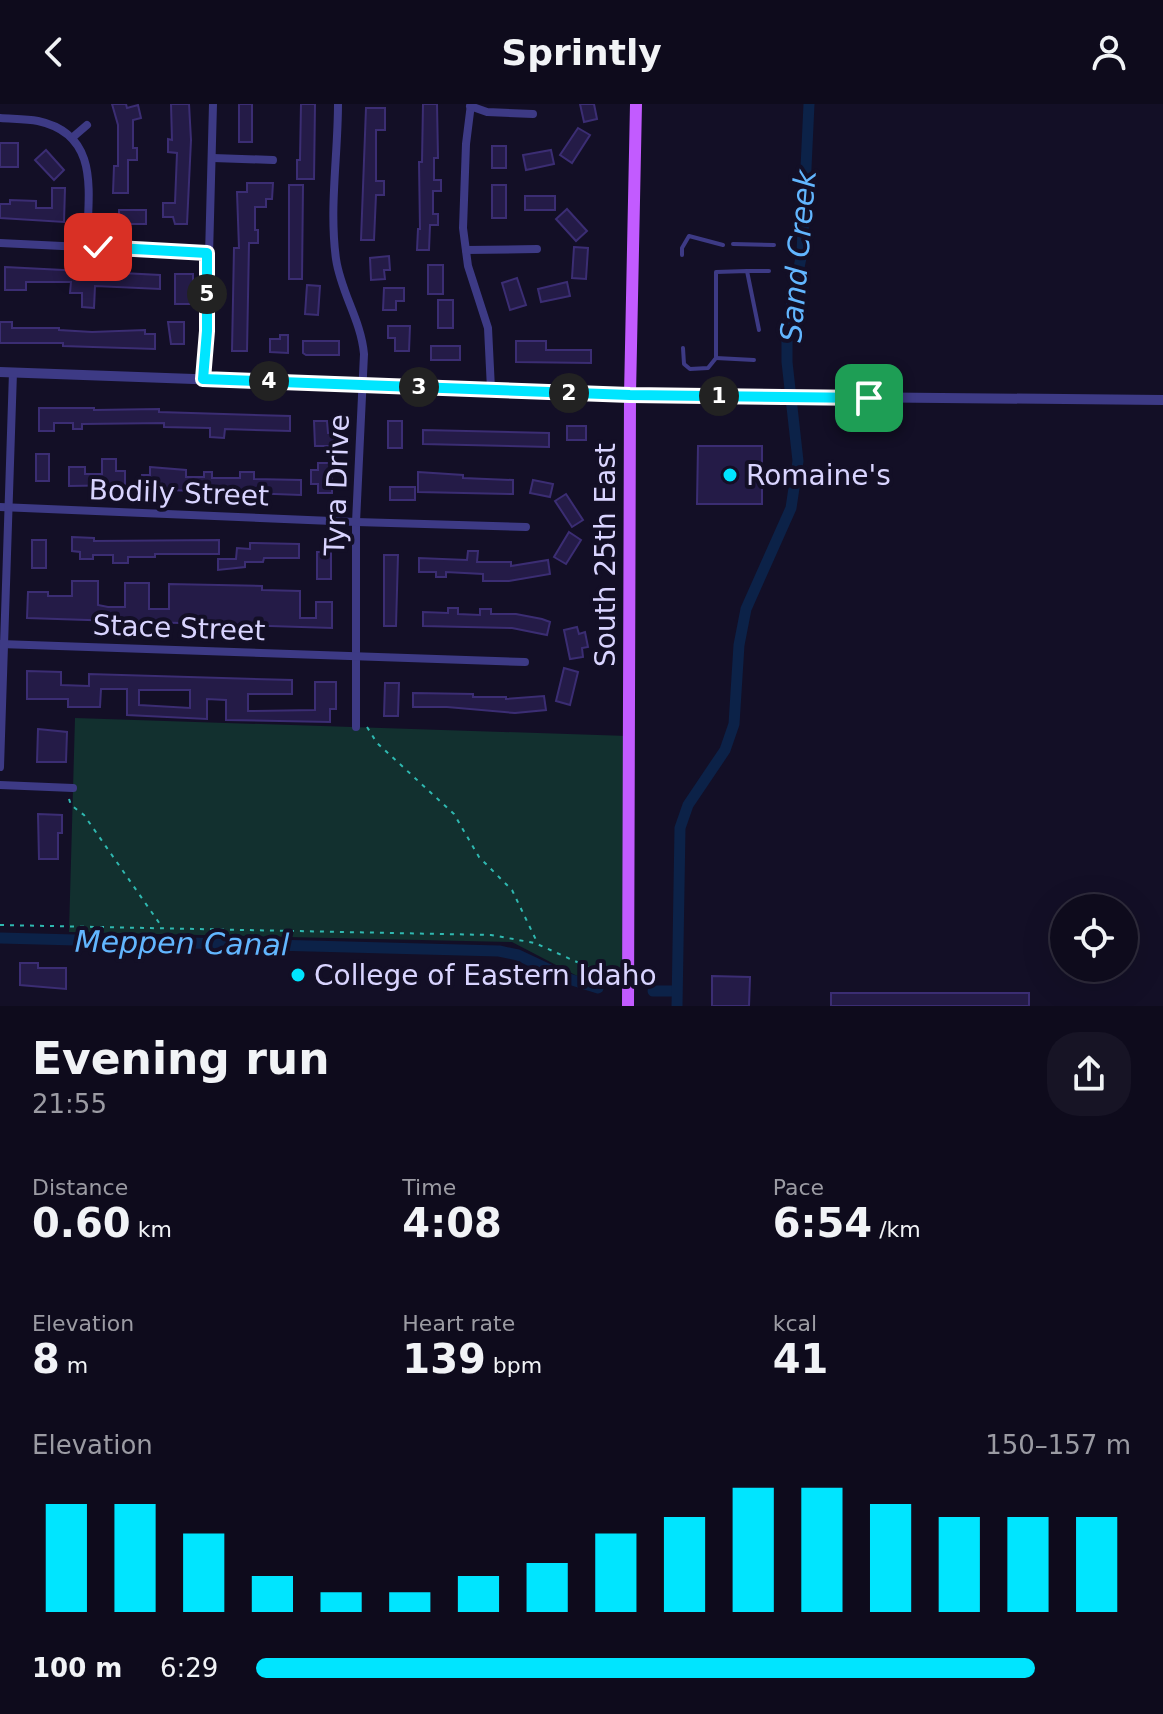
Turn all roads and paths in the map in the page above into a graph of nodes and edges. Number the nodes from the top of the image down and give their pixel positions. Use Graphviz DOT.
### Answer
graph roads {
  1 [pos="213,104"];
  2 [pos="338,104"];
  3 [pos="636,104"];
  4 [pos="470,105"];
  5 [pos="533,114"];
  6 [pos="0,118"];
  7 [pos="87,125"];
  8 [pos="73,137"];
  9 [pos="213,158"];
  10 [pos="273,160"];
  11 [pos="0,243"];
  12 [pos="733,244"];
  13 [pos="723,245"];
  14 [pos="774,245"];
  15 [pos="87,247"];
  16 [pos="537,249"];
  17 [pos="466,250"];
  18 [pos="207,253"];
  19 [pos="682,255"];
  20 [pos="747,271"];
  21 [pos="769,271"];
  22 [pos="759,330"];
  23 [pos="683,348"];
  24 [pos="716,358"];
  25 [pos="754,360"];
  26 [pos="0,372"];
  27 [pos="13,372"];
  28 [pos="203,379"];
  29 [pos="362,385"];
  30 [pos="491,389"];
  31 [pos="630,395"];
  32 [pos="1163,400"];
  33 [pos="0,507"];
  34 [pos="10,507"];
  35 [pos="356,522"];
  36 [pos="526,527"];
  37 [pos="3,644"];
  38 [pos="357,657"];
  39 [pos="525,662"];
  40 [pos="356,727"];
  41 [pos="367,727"];
  42 [pos="0,767"];
  43 [pos="0,785"];
  44 [pos="73,788"];
  45 [pos="69,799"];
  46 [pos="0,925"];
  47 [pos="162,928"];
  48 [pos="538,944"];
  49 [pos="629,969"];
  50 [pos="628,1006"];
  1 -- 9 [label="street"];
  2 -- 29 [label="street, Tyra Drive"];
  3 -- 31 [label="main road, South 25th East"];
  4 -- 5 [label="street"];
  4 -- 17 [label="street"];
  6 -- 8 [label="street"];
  7 -- 8 [label="street"];
  8 -- 15 [label="street"];
  9 -- 10 [label="street"];
  9 -- 18 [label="street"];
  11 -- 15 [label="street"];
  12 -- 14 [label="lane"];
  13 -- 19 [label="lane"];
  15 -- 18 [label="street"];
  16 -- 17 [label="street"];
  17 -- 30 [label="street"];
  18 -- 28 [label="street"];
  20 -- 21 [label="lane"];
  20 -- 22 [label="lane"];
  20 -- 24 [label="lane"];
  23 -- 24 [label="lane"];
  24 -- 25 [label="lane"];
  26 -- 27 [label="street"];
  27 -- 28 [label="street"];
  27 -- 34 [label="street"];
  28 -- 29 [label="street"];
  29 -- 30 [label="street"];
  29 -- 35 [label="street, Tyra Drive"];
  30 -- 31 [label="street"];
  31 -- 32 [label="street"];
  31 -- 49 [label="main road, South 25th East"];
  33 -- 34 [label="street, Bodily Street"];
  34 -- 35 [label="street, Bodily Street"];
  34 -- 37 [label="street"];
  35 -- 36 [label="street, Bodily Street"];
  35 -- 38 [label="street, Tyra Drive"];
  37 -- 38 [label="street, Stace Street"];
  37 -- 42 [label="street"];
  38 -- 39 [label="street, Stace Street"];
  38 -- 40 [label="street, Tyra Drive"];
  41 -- 48 [label="path"];
  43 -- 44 [label="street"];
  45 -- 47 [label="path"];
  46 -- 47 [label="path"];
  47 -- 48 [label="path"];
  48 -- 49 [label="path"];
  49 -- 50 [label="main road, South 25th East"];
}
